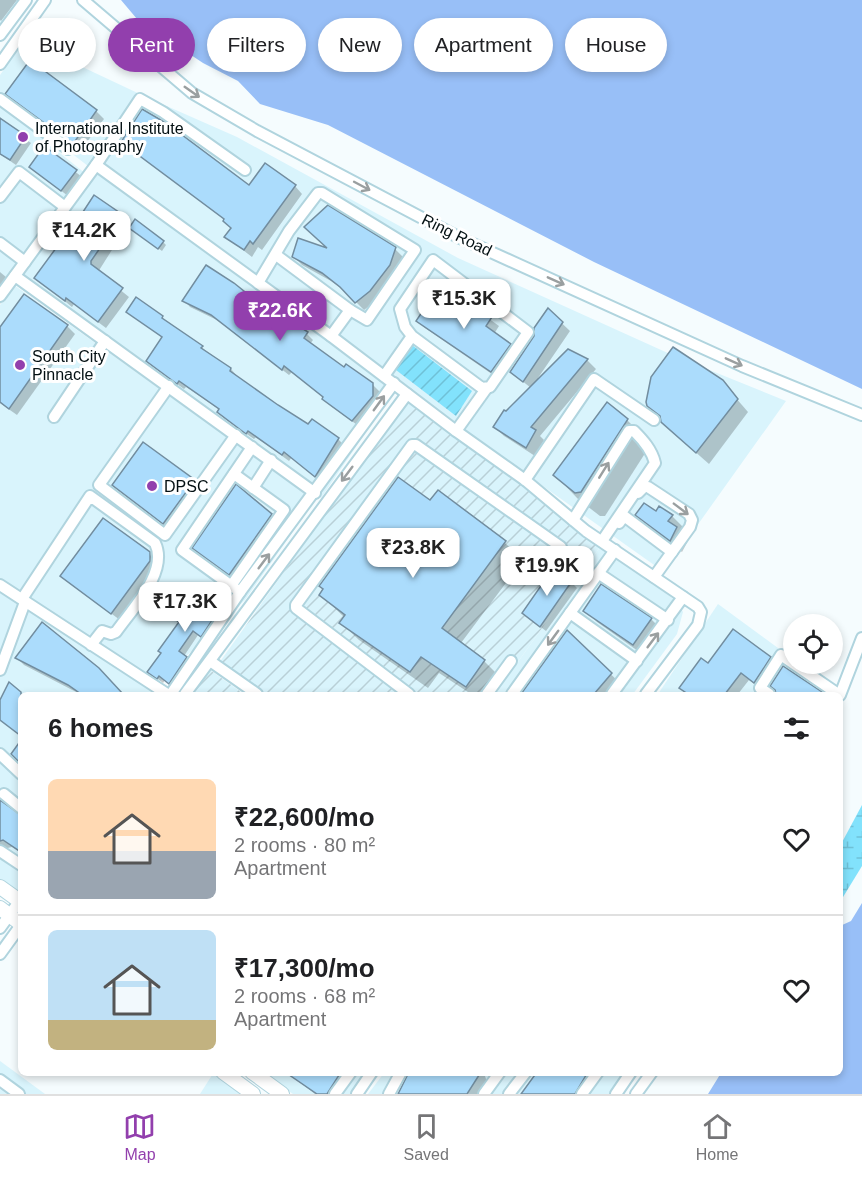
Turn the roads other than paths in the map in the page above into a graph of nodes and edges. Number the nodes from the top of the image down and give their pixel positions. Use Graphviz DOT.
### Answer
graph roads {
  1 [pos="26,0"];
  2 [pos="45,0"];
  3 [pos="83,0"];
  4 [pos="1,30"];
  5 [pos="0,64"];
  6 [pos="0,99"];
  7 [pos="68,149"];
  8 [pos="96,165"];
  9 [pos="245,170"];
  10 [pos="0,197"];
  11 [pos="65,207"];
  12 [pos="0,243"];
  13 [pos="276,255"];
  14 [pos="25,262"];
  15 [pos="15,276"];
  16 [pos="258,283"];
  17 [pos="0,296"];
  18 [pos="350,310"];
  19 [pos="331,336"];
  20 [pos="412,336"];
  21 [pos="105,341"];
  22 [pos="384,376"];
  23 [pos="394,383"];
  24 [pos="169,386"];
  25 [pos="486,389"];
  26 [pos="407,394"];
  27 [pos="862,415"];
  28 [pos="54,417"];
  29 [pos="654,420"];
  30 [pos="456,431"];
  31 [pos="236,435"];
  32 [pos="252,447"];
  33 [pos="271,460"];
  34 [pos="234,474"];
  35 [pos="525,480"];
  36 [pos="253,488"];
  37 [pos="315,493"];
  38 [pos="624,516"];
  39 [pos="573,520"];
  40 [pos="270,531"];
  41 [pos="280,539"];
  42 [pos="607,545"];
  43 [pos="561,548"];
  44 [pos="672,552"];
  45 [pos="598,573"];
  46 [pos="654,577"];
  47 [pos="231,585"];
  48 [pos="1,589"];
  49 [pos="240,592"];
  50 [pos="683,597"];
  51 [pos="24,601"];
  52 [pos="570,613"];
  53 [pos="668,620"];
  54 [pos="862,638"];
  55 [pos="91,645"];
  56 [pos="0,647"];
  57 [pos="0,655"];
  58 [pos="210,661"];
  59 [pos="511,661"];
  60 [pos="637,661"];
  61 [pos="0,670"];
  62 [pos="166,692"];
  63 [pos="170,692"];
  64 [pos="187,692"];
  65 [pos="254,692"];
  66 [pos="406,692"];
  67 [pos="488,692"];
  68 [pos="513,692"];
  69 [pos="614,692"];
  70 [pos="648,692"];
  71 [pos="766,692"];
  72 [pos="836,692"];
  73 [pos="840,692"];
  74 [pos="0,754"];
  75 [pos="18,771"];
  76 [pos="4,794"];
  77 [pos="18,806"];
  78 [pos="0,851"];
  79 [pos="18,863"];
  80 [pos="0,887"];
  81 [pos="18,899"];
  82 [pos="18,903"];
  83 [pos="4,912"];
  84 [pos="18,923"];
  85 [pos="0,928"];
  86 [pos="18,929"];
  87 [pos="0,954"];
  88 [pos="228,1076"];
  89 [pos="259,1076"];
  90 [pos="348,1076"];
  91 [pos="369,1076"];
  92 [pos="399,1076"];
  93 [pos="497,1076"];
  94 [pos="523,1076"];
  95 [pos="595,1076"];
  96 [pos="628,1076"];
  97 [pos="649,1076"];
  98 [pos="0,1080"];
  99 [pos="19,1094"];
  100 [pos="253,1094"];
  101 [pos="282,1094"];
  102 [pos="335,1094"];
  103 [pos="357,1094"];
  104 [pos="389,1094"];
  105 [pos="484,1094"];
  106 [pos="509,1094"];
  107 [pos="582,1094"];
  108 [pos="616,1094"];
  109 [pos="636,1094"];
  1 -- 4 [label="street"];
  2 -- 5 [label="street"];
  3 -- 27 [label="street, Ring Road, one-way"];
  6 -- 7 [label="street"];
  8 -- 9 [label="street"];
  8 -- 11 [label="street"];
  8 -- 16 [label="street"];
  10 -- 11 [label="street"];
  11 -- 14 [label="street"];
  12 -- 14 [label="street"];
  13 -- 16 [label="street"];
  13 -- 18 [label="street"];
  13 -- 18 [label="street"];
  14 -- 15 [label="street"];
  15 -- 17 [label="street"];
  15 -- 21 [label="street"];
  16 -- 19 [label="street"];
  18 -- 19 [label="street"];
  19 -- 22 [label="street"];
  20 -- 22 [label="street"];
  20 -- 25 [label="street"];
  20 -- 25 [label="street"];
  21 -- 24 [label="street"];
  21 -- 28 [label="street"];
  22 -- 23 [label="street"];
  23 -- 26 [label="street"];
  37 -- 23 [label="street, one-way"];
  24 -- 31 [label="street"];
  24 -- 31 [label="street"];
  25 -- 30 [label="street"];
  26 -- 30 [label="street"];
  26 -- 58 [label="street, one-way"];
  29 -- 35 [label="street"];
  30 -- 35 [label="street"];
  31 -- 32 [label="street"];
  32 -- 33 [label="street"];
  32 -- 34 [label="street"];
  33 -- 36 [label="street"];
  33 -- 37 [label="street"];
  34 -- 36 [label="street"];
  34 -- 47 [label="street"];
  35 -- 39 [label="street"];
  36 -- 40 [label="street"];
  37 -- 41 [label="street"];
  38 -- 42 [label="street"];
  38 -- 44 [label="street"];
  38 -- 44 [label="street, one-way"];
  39 -- 42 [label="street"];
  39 -- 42 [label="street, one-way"];
  40 -- 41 [label="street"];
  40 -- 47 [label="street"];
  49 -- 41 [label="street, one-way"];
  42 -- 45 [label="street"];
  42 -- 46 [label="street"];
  43 -- 66 [label="street"];
  44 -- 46 [label="street"];
  45 -- 52 [label="street"];
  45 -- 53 [label="street"];
  46 -- 50 [label="street"];
  47 -- 49 [label="street"];
  48 -- 51 [label="street"];
  49 -- 63 [label="street"];
  50 -- 53 [label="street"];
  50 -- 70 [label="street"];
  51 -- 55 [label="street"];
  51 -- 55 [label="street"];
  51 -- 61 [label="street"];
  52 -- 60 [label="street"];
  52 -- 68 [label="street, one-way"];
  60 -- 53 [label="street, one-way"];
  54 -- 73 [label="street"];
  55 -- 62 [label="street"];
  56 -- 57 [label="street"];
  58 -- 64 [label="street"];
  58 -- 65 [label="street"];
  59 -- 67 [label="street"];
  60 -- 69 [label="street"];
  71 -- 72 [label="street"];
  74 -- 75 [label="street"];
  76 -- 77 [label="street"];
  78 -- 79 [label="street"];
  80 -- 81 [label="main road"];
  82 -- 83 [label="street"];
  83 -- 84 [label="main road"];
  83 -- 85 [label="street"];
  86 -- 87 [label="street"];
  88 -- 100 [label="main road"];
  89 -- 101 [label="main road"];
  90 -- 102 [label="street"];
  91 -- 103 [label="street"];
  92 -- 104 [label="street"];
  93 -- 105 [label="street"];
  94 -- 106 [label="street"];
  95 -- 107 [label="street"];
  96 -- 108 [label="street"];
  97 -- 109 [label="street"];
  98 -- 99 [label="street"];
}
